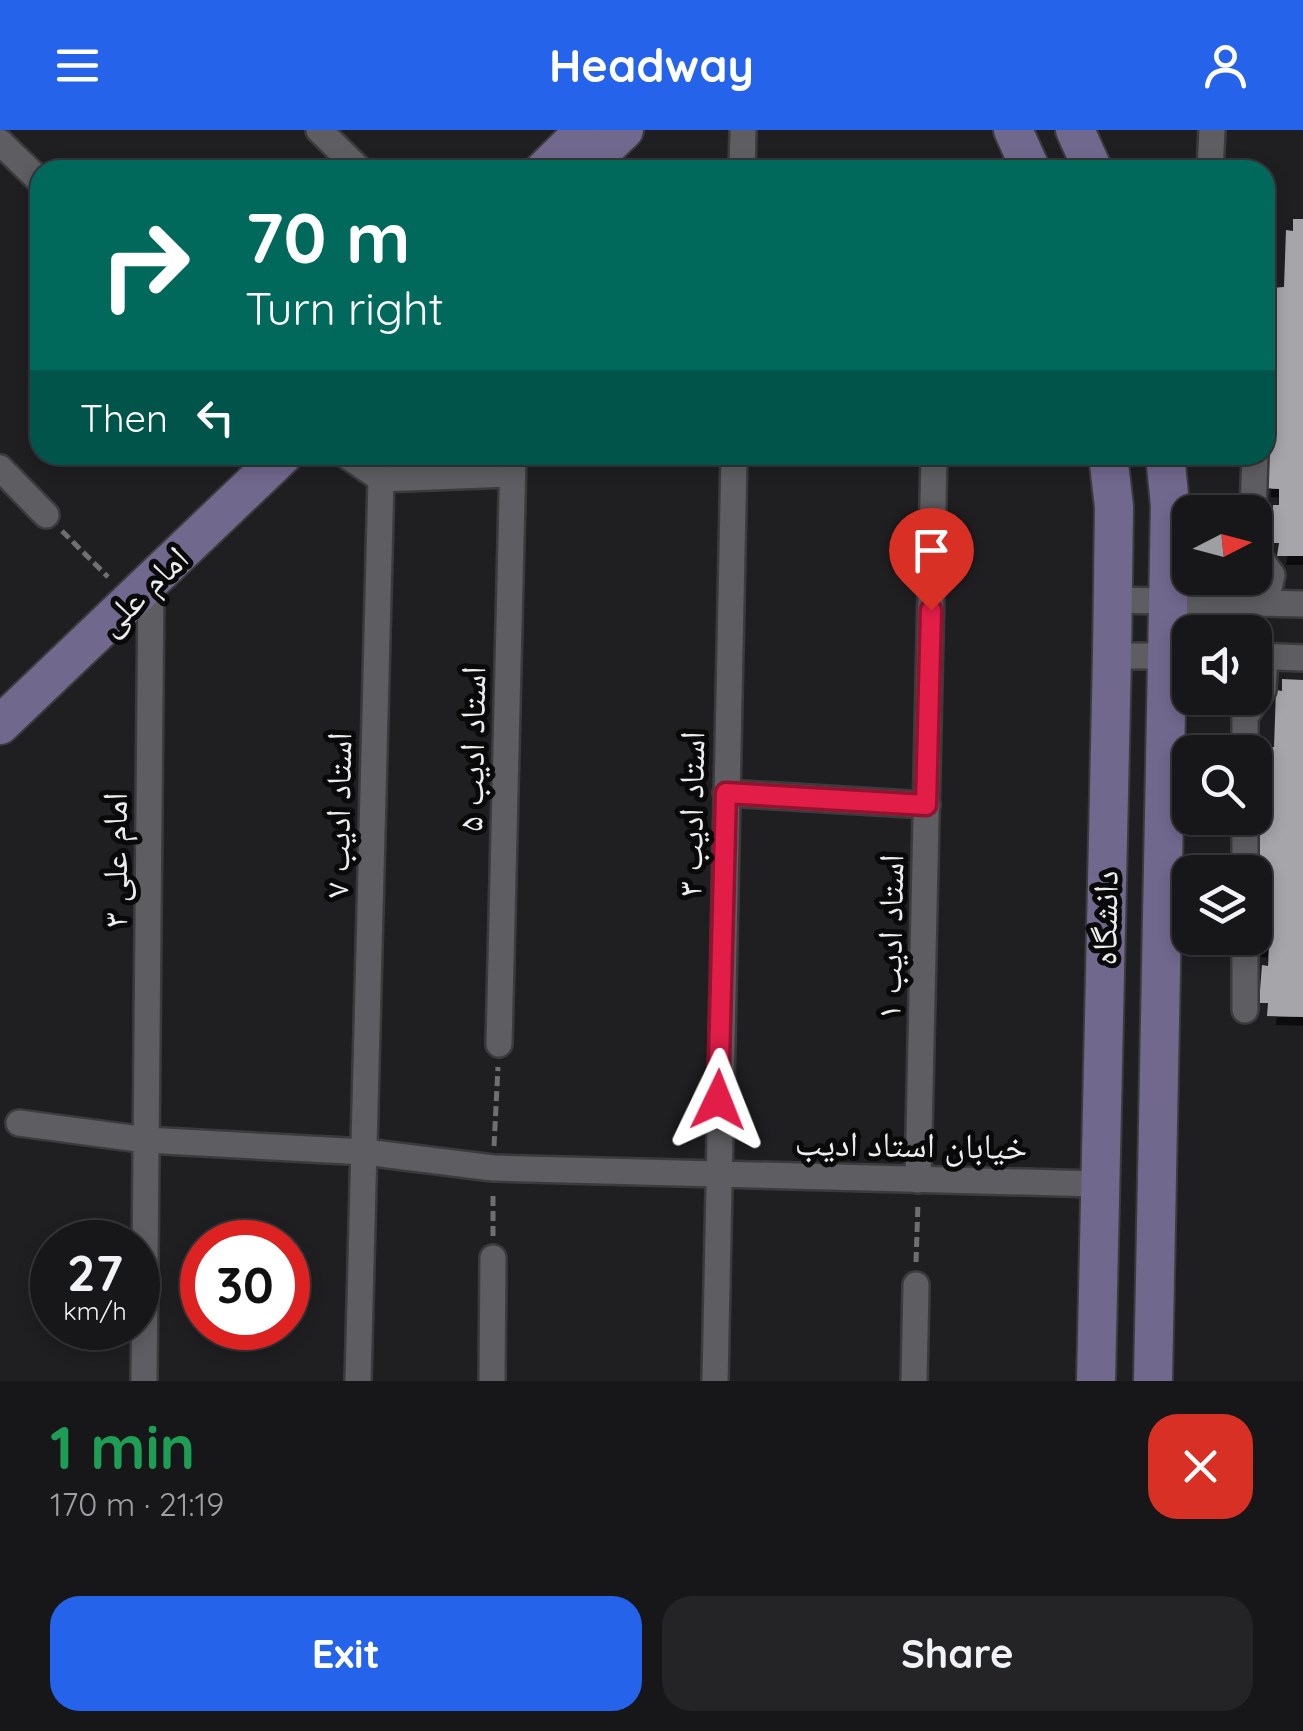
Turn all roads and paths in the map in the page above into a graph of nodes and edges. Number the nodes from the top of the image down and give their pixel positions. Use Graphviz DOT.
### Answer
graph roads {
  1 [pos="319,130"];
  2 [pos="585,130"];
  3 [pos="624,130"];
  4 [pos="743,130"];
  5 [pos="1014,130"];
  6 [pos="1075,130"];
  7 [pos="1212,130"];
  8 [pos="0,142"];
  9 [pos="350,160"];
  10 [pos="554,160"];
  11 [pos="592,160"];
  12 [pos="742,160"];
  13 [pos="1027,160"];
  14 [pos="1088,160"];
  15 [pos="1210,160"];
  16 [pos="30,171"];
  17 [pos="242,465"];
  18 [pos="271,465"];
  19 [pos="361,465"];
  20 [pos="504,465"];
  21 [pos="513,465"];
  22 [pos="734,465"];
  23 [pos="934,465"];
  24 [pos="1109,465"];
  25 [pos="1166,465"];
  26 [pos="1255,465"];
  27 [pos="0,468"];
  28 [pos="381,479"];
  29 [pos="1254,495"];
  30 [pos="46,515"];
  31 [pos="134,584"];
  32 [pos="1268,595"];
  33 [pos="1112,600"];
  34 [pos="1168,600"];
  35 [pos="1266,603"];
  36 [pos="1303,604"];
  37 [pos="1172,620"];
  38 [pos="1112,656"];
  39 [pos="1172,656"];
  40 [pos="1272,657"];
  41 [pos="1303,658"];
  42 [pos="0,699"];
  43 [pos="1174,715"];
  44 [pos="0,725"];
  45 [pos="726,793"];
  46 [pos="926,805"];
  47 [pos="1106,842"];
  48 [pos="1162,847"];
  49 [pos="1245,955"];
  50 [pos="1245,1010"];
  51 [pos="499,1044"];
  52 [pos="19,1123"];
  53 [pos="146,1140"];
  54 [pos="365,1152"];
  55 [pos="716,1175"];
  56 [pos="918,1180"];
  57 [pos="1098,1184"];
  58 [pos="492,1258"];
  59 [pos="916,1284"];
  60 [pos="144,1381"];
  61 [pos="358,1381"];
  62 [pos="492,1381"];
  63 [pos="715,1381"];
  64 [pos="914,1381"];
  65 [pos="1096,1381"];
  66 [pos="1153,1381"];
  1 -- 9 [label="street"];
  2 -- 10 [label="street"];
  3 -- 11 [label="street"];
  4 -- 12 [label="street"];
  5 -- 13 [label="street"];
  6 -- 14 [label="street"];
  7 -- 15 [label="street"];
  8 -- 16 [label="street"];
  17 -- 31 [label="street, امام علی"];
  18 -- 31 [label="street, امام علی"];
  19 -- 28 [label="street"];
  20 -- 28 [label="street"];
  21 -- 51 [label="street, استاد ادیب ۵"];
  22 -- 45 [label="street, استاد ادیب ۳"];
  23 -- 46 [label="street, استاد ادیب ۱"];
  24 -- 33 [label="street, دانشگاه"];
  25 -- 34 [label="street, دانشگاه"];
  26 -- 29 [label="street"];
  27 -- 30 [label="street"];
  28 -- 54 [label="street, استاد ادیب ۷"];
  30 -- 31 [label="path"];
  31 -- 42 [label="street, امام علی"];
  31 -- 44 [label="street, امام علی"];
  31 -- 53 [label="street, امام علی ۳"];
  32 -- 35 [label="street"];
  33 -- 34 [label="street"];
  33 -- 38 [label="street, دانشگاه"];
  34 -- 35 [label="street"];
  34 -- 37 [label="street, دانشگاه"];
  35 -- 36 [label="street"];
  38 -- 39 [label="street"];
  38 -- 47 [label="street, دانشگاه"];
  40 -- 41 [label="street"];
  43 -- 48 [label="street, دانشگاه"];
  45 -- 46 [label="street"];
  45 -- 55 [label="street, استاد ادیب ۳"];
  46 -- 56 [label="street, استاد ادیب ۱"];
  47 -- 48 [label="street"];
  47 -- 57 [label="street, دانشگاه"];
  48 -- 66 [label="street, دانشگاه"];
  49 -- 50 [label="street"];
  52 -- 53 [label="street, خیابان استاد ادیب"];
  53 -- 54 [label="street, خیابان استاد ادیب"];
  53 -- 60 [label="street, امام علی ۳"];
  54 -- 55 [label="street, خیابان استاد ادیب"];
  54 -- 61 [label="street, استاد ادیب ۷"];
  55 -- 56 [label="street, خیابان استاد ادیب"];
  55 -- 63 [label="street, استاد ادیب ۳"];
  56 -- 57 [label="street, خیابان استاد ادیب"];
  56 -- 59 [label="path"];
  57 -- 65 [label="street, دانشگاه"];
  58 -- 62 [label="street"];
  59 -- 64 [label="street"];
}
